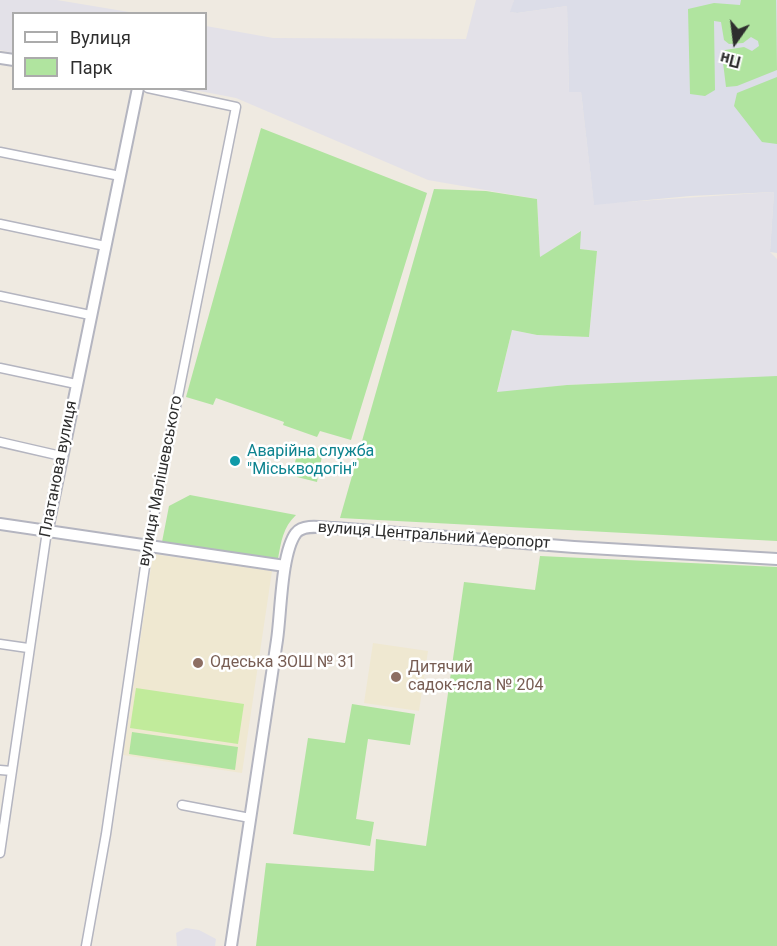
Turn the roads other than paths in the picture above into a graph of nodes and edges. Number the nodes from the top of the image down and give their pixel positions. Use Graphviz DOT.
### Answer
graph roads {
  1 [pos="138,90"];
  2 [pos="157,90"];
  3 [pos="0,152"];
  4 [pos="120,176"];
  5 [pos="0,224"];
  6 [pos="105,246"];
  7 [pos="0,296"];
  8 [pos="90,315"];
  9 [pos="0,368"];
  10 [pos="76,384"];
  11 [pos="0,442"];
  12 [pos="61,456"];
  13 [pos="0,524"];
  14 [pos="47,531"];
  15 [pos="148,546"];
  16 [pos="777,559"];
  17 [pos="285,566"];
  18 [pos="0,644"];
  19 [pos="28,648"];
  20 [pos="0,770"];
  21 [pos="12,771"];
  22 [pos="182,805"];
  23 [pos="250,818"];
  24 [pos="0,853"];
  25 [pos="86,946"];
  26 [pos="231,946"];
  1 -- 4 [label="street, Платанова вулиця"];
  2 -- 15 [label="street, вулиця Малішевського"];
  3 -- 4 [label="street"];
  4 -- 6 [label="street, Платанова вулиця"];
  5 -- 6 [label="street"];
  6 -- 8 [label="street, Платанова вулиця"];
  7 -- 8 [label="street"];
  8 -- 10 [label="street, Платанова вулиця"];
  9 -- 10 [label="street"];
  10 -- 12 [label="street, Платанова вулиця"];
  11 -- 12 [label="street"];
  12 -- 14 [label="street, Платанова вулиця"];
  13 -- 14 [label="street"];
  14 -- 15 [label="street"];
  14 -- 19 [label="street, Платанова вулиця"];
  15 -- 17 [label="street"];
  15 -- 25 [label="street, вулиця Малішевського"];
  16 -- 17 [label="street, вулиця Центральний Аеропорт"];
  17 -- 23 [label="street, вулиця Центральний Аеропорт"];
  18 -- 19 [label="street"];
  19 -- 21 [label="street, Платанова вулиця"];
  20 -- 21 [label="street"];
  21 -- 24 [label="street, Платанова вулиця"];
  22 -- 23 [label="street"];
  23 -- 26 [label="street, вулиця Центральний Аеропорт"];
}
